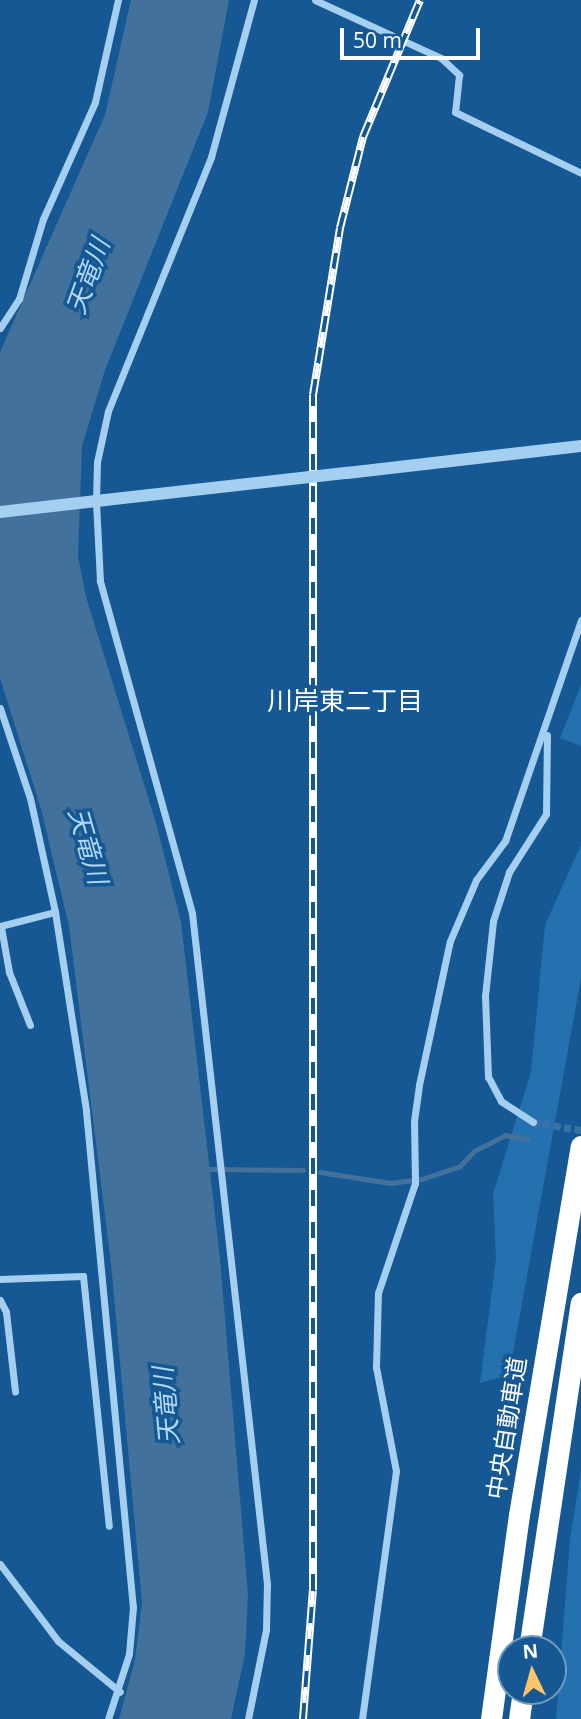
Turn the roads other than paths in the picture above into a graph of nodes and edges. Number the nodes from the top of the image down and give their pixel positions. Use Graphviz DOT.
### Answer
graph roads {
  1 [pos="118,0"];
  2 [pos="254,0"];
  3 [pos="315,0"];
  4 [pos="581,173"];
  5 [pos="0,328"];
  6 [pos="581,446"];
  7 [pos="96,501"];
  8 [pos="0,512"];
  9 [pos="581,620"];
  10 [pos="0,708"];
  11 [pos="547,730"];
  12 [pos="55,912"];
  13 [pos="0,927"];
  14 [pos="30,1025"];
  15 [pos="533,1122"];
  16 [pos="581,1146"];
  17 [pos="0,1279"];
  18 [pos="0,1300"];
  19 [pos="581,1303"];
  20 [pos="15,1391"];
  21 [pos="109,1526"];
  22 [pos="0,1564"];
  23 [pos="531,1635"];
  24 [pos="120,1692"];
  25 [pos="108,1719"];
  26 [pos="248,1719"];
  27 [pos="362,1719"];
  28 [pos="491,1719"];
  1 -- 5 [label="street"];
  2 -- 7 [label="street"];
  3 -- 4 [label="street"];
  6 -- 7 [label="street, bridge"];
  7 -- 8 [label="street"];
  7 -- 26 [label="street"];
  9 -- 11 [label="street"];
  10 -- 12 [label="street"];
  11 -- 15 [label="street"];
  11 -- 27 [label="street"];
  12 -- 13 [label="street"];
  12 -- 24 [label="street"];
  13 -- 14 [label="street"];
  16 -- 28 [label="highway, 中央自動車道"];
  17 -- 21 [label="street"];
  18 -- 20 [label="street"];
  19 -- 23 [label="highway"];
  22 -- 24 [label="street"];
  24 -- 25 [label="street"];
}
